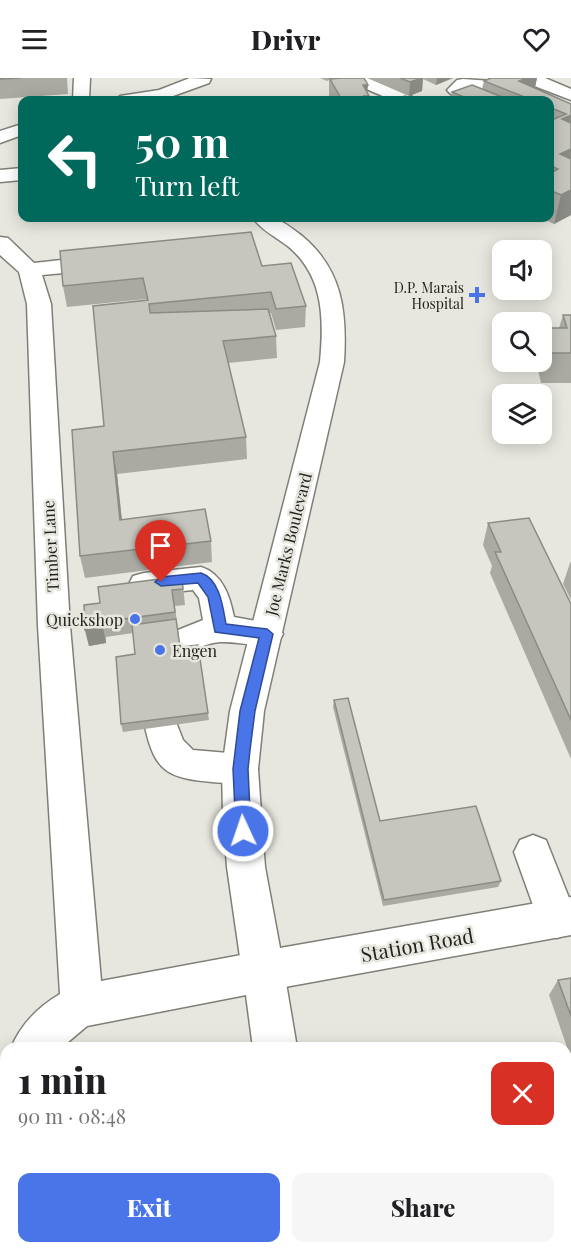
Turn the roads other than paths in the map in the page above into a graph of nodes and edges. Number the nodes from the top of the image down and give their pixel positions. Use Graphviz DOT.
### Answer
graph roads {
  1 [pos="82,78"];
  2 [pos="356,78"];
  3 [pos="202,79"];
  4 [pos="514,83"];
  5 [pos="571,95"];
  6 [pos="81,96"];
  7 [pos="155,96"];
  8 [pos="396,96"];
  9 [pos="18,130"];
  10 [pos="0,137"];
  11 [pos="269,222"];
  12 [pos="0,243"];
  13 [pos="124,260"];
  14 [pos="29,270"];
  15 [pos="144,584"];
  16 [pos="220,628"];
  17 [pos="267,634"];
  18 [pos="179,643"];
  19 [pos="162,727"];
  20 [pos="240,769"];
  21 [pos="533,852"];
  22 [pos="564,918"];
  23 [pos="263,971"];
  24 [pos="82,1006"];
  25 [pos="38,1042"];
  26 [pos="274,1042"];
  1 -- 6 [label="main road"];
  2 -- 8 [label="main road"];
  3 -- 7 [label="main road"];
  4 -- 5 [label="main road"];
  9 -- 10 [label="main road"];
  11 -- 17 [label="main road, Joe Marks Boulevard"];
  12 -- 14 [label="main road"];
  13 -- 14 [label="main road"];
  14 -- 24 [label="main road, Timber Lane"];
  15 -- 16 [label="main road"];
  16 -- 17 [label="main road"];
  16 -- 18 [label="main road"];
  17 -- 20 [label="main road, Joe Marks Boulevard"];
  19 -- 20 [label="main road"];
  20 -- 23 [label="main road, Joe Marks Boulevard"];
  21 -- 22 [label="main road"];
  22 -- 23 [label="main road, Station Road"];
  23 -- 24 [label="main road, Station Road"];
  23 -- 26 [label="main road, Joe Marks Boulevard"];
  24 -- 25 [label="main road, Station Road"];
}
